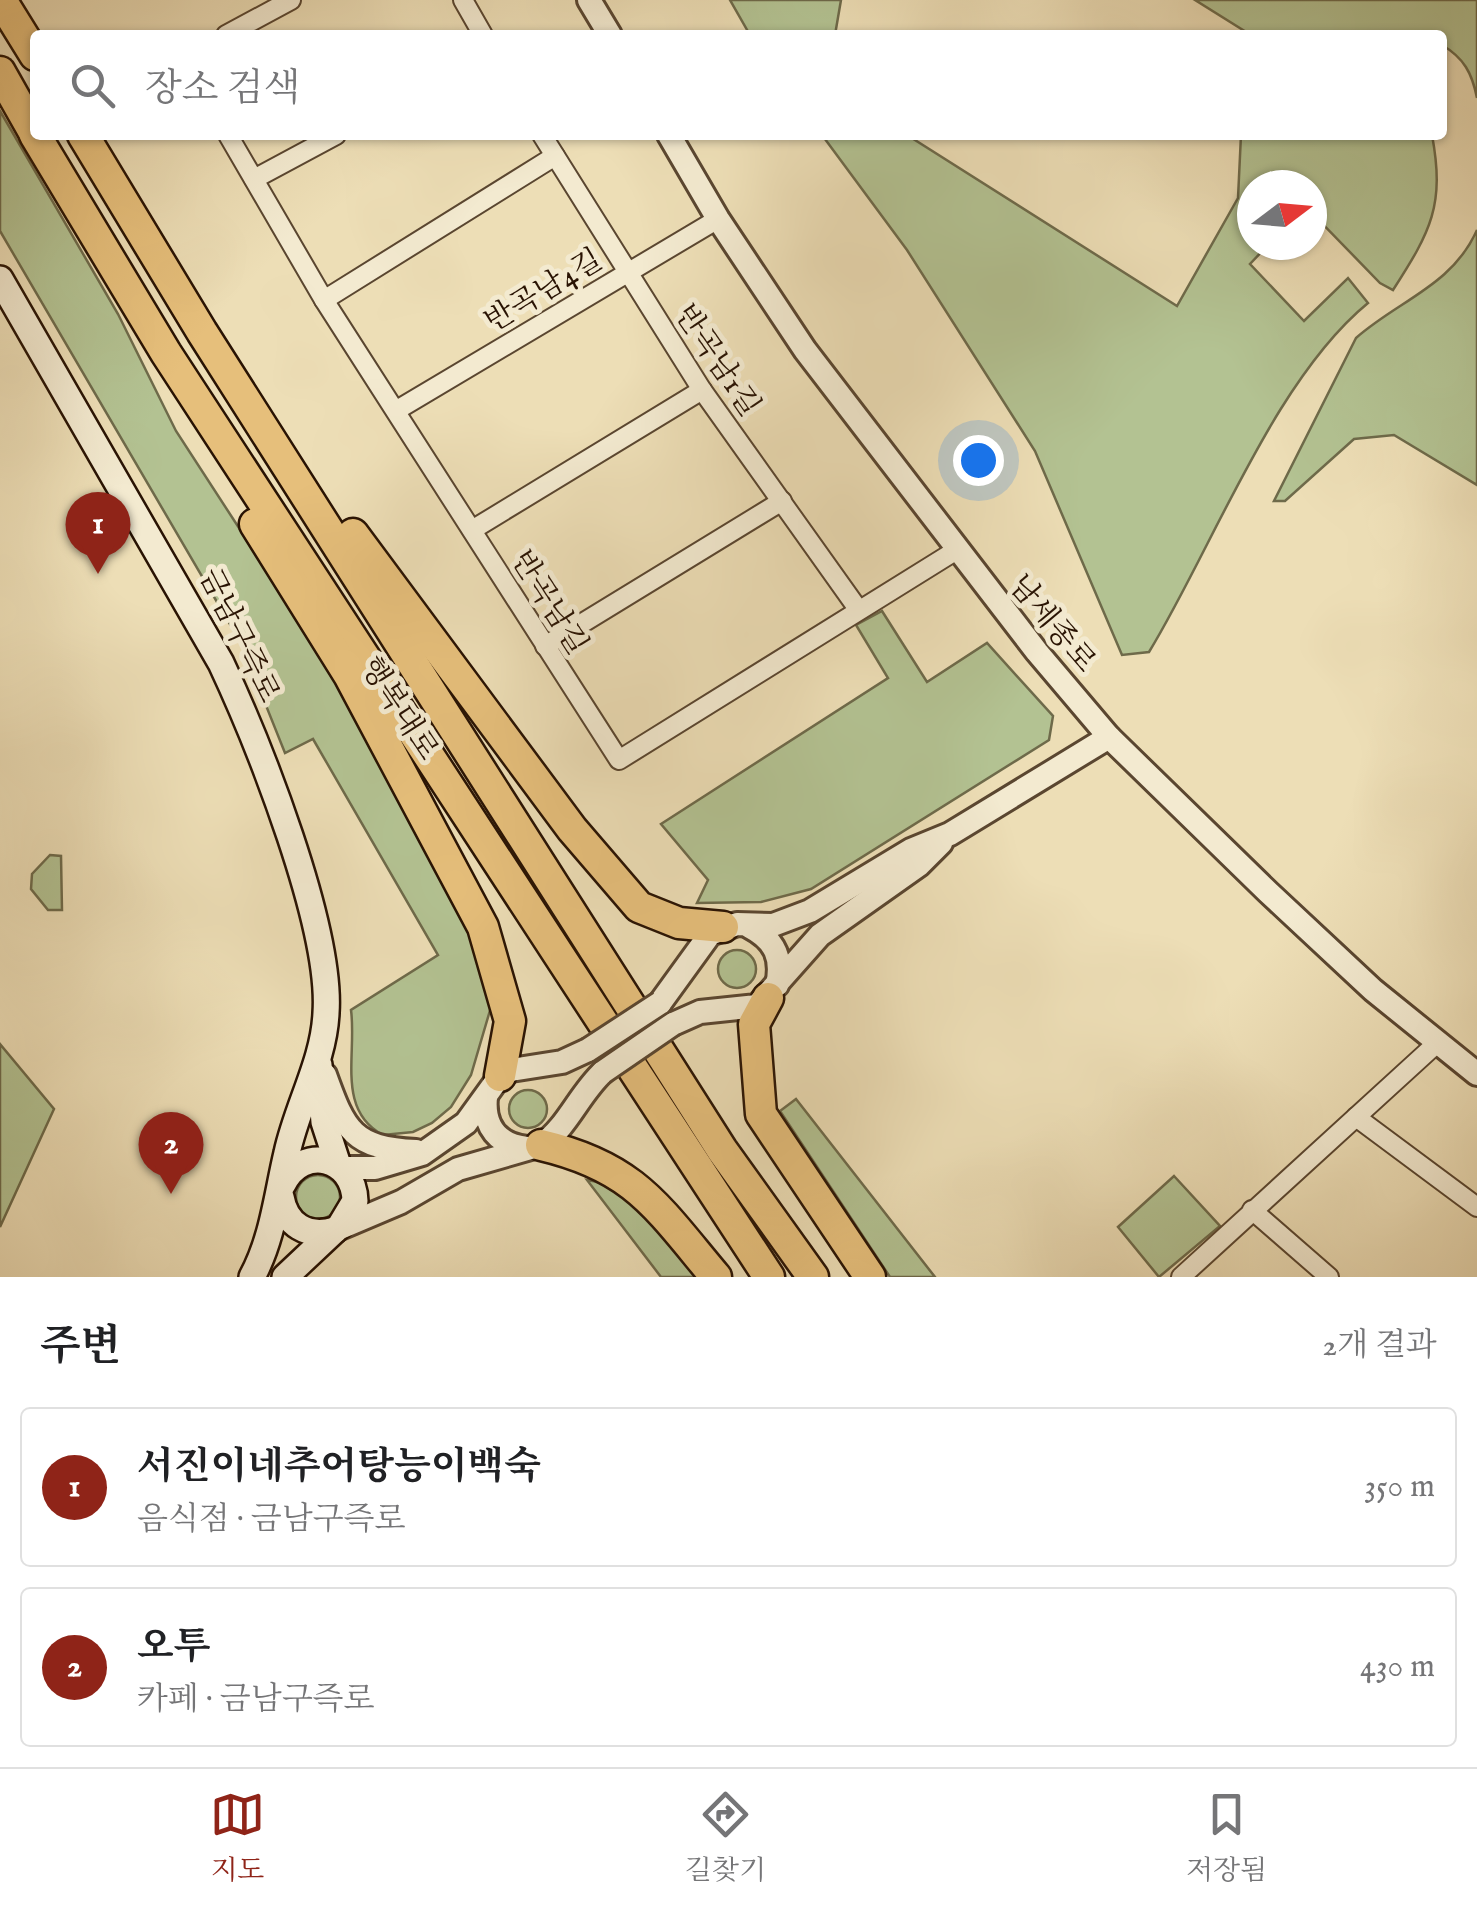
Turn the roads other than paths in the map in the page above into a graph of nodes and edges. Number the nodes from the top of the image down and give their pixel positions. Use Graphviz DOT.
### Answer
graph roads {
  1 [pos="2,0"];
  2 [pos="291,0"];
  3 [pos="463,0"];
  4 [pos="588,0"];
  5 [pos="235,30"];
  6 [pos="480,30"];
  7 [pos="607,30"];
  8 [pos="30,48"];
  9 [pos="0,72"];
  10 [pos="30,126"];
  11 [pos="38,140"];
  12 [pos="86,140"];
  13 [pos="231,140"];
  14 [pos="327,140"];
  15 [pos="545,140"];
  16 [pos="672,140"];
  17 [pos="555,156"];
  18 [pos="254,179"];
  19 [pos="718,219"];
  20 [pos="627,272"];
  21 [pos="0,278"];
  22 [pos="324,300"];
  23 [pos="202,332"];
  24 [pos="166,353"];
  25 [pos="702,390"];
  26 [pos="397,410"];
  27 [pos="782,501"];
  28 [pos="472,530"];
  29 [pos="956,551"];
  30 [pos="858,609"];
  31 [pos="545,646"];
  32 [pos="1110,736"];
  33 [pos="950,834"];
  34 [pos="737,927"];
  35 [pos="772,992"];
  36 [pos="1436,1044"];
  37 [pos="318,1055"];
  38 [pos="1477,1074"];
  39 [pos="493,1087"];
  40 [pos="1356,1117"];
  41 [pos="534,1147"];
  42 [pos="429,1149"];
  43 [pos="340,1167"];
  44 [pos="282,1191"];
  45 [pos="401,1202"];
  46 [pos="1477,1207"];
  47 [pos="1252,1210"];
  48 [pos="337,1228"];
  49 [pos="252,1277"];
  50 [pos="286,1277"];
  51 [pos="716,1277"];
  52 [pos="769,1277"];
  53 [pos="813,1277"];
  54 [pos="870,1277"];
  55 [pos="1181,1277"];
  56 [pos="1329,1277"];
  1 -- 8 [label="highway"];
  2 -- 5 [label="street"];
  3 -- 6 [label="street"];
  4 -- 7 [label="street"];
  9 -- 10 [label="highway, 행복대로"];
  11 -- 24 [label="highway, 행복대로"];
  12 -- 23 [label="highway, 행복대로"];
  13 -- 18 [label="street, 반곡남길"];
  14 -- 18 [label="street"];
  15 -- 17 [label="street, 반곡남1길"];
  16 -- 19 [label="street, 남세종로"];
  17 -- 20 [label="street, 반곡남1길"];
  17 -- 22 [label="street"];
  18 -- 22 [label="street, 반곡남길"];
  19 -- 20 [label="street, 반곡남4길"];
  19 -- 29 [label="street, 남세종로"];
  20 -- 25 [label="street, 반곡남1길"];
  20 -- 26 [label="street, 반곡남4길"];
  21 -- 37 [label="main road, 금남구즉로"];
  22 -- 26 [label="street, 반곡남길"];
  23 -- 34 [label="highway"];
  23 -- 53 [label="highway, 행복대로"];
  24 -- 39 [label="highway"];
  24 -- 52 [label="highway, 행복대로"];
  25 -- 27 [label="street, 반곡남1길"];
  25 -- 28 [label="street"];
  26 -- 28 [label="street, 반곡남길"];
  27 -- 30 [label="street, 반곡남1길"];
  27 -- 31 [label="street"];
  28 -- 31 [label="street, 반곡남길"];
  29 -- 30 [label="street, 반곡남길"];
  29 -- 32 [label="street, 남세종로"];
  30 -- 31 [label="street, 반곡남길"];
  32 -- 33 [label="street"];
  32 -- 36 [label="street, 남세종로"];
  33 -- 34 [label="street"];
  33 -- 35 [label="street"];
  34 -- 35 [label="street"];
  34 -- 39 [label="street, bridge"];
  35 -- 41 [label="street, bridge"];
  35 -- 54 [label="highway"];
  36 -- 38 [label="street, 남세종로"];
  36 -- 40 [label="street"];
  37 -- 42 [label="street"];
  37 -- 43 [label="main road, 금남구즉로"];
  37 -- 44 [label="main road, 금남구즉로"];
  39 -- 41 [label="street"];
  39 -- 42 [label="street"];
  40 -- 46 [label="street"];
  40 -- 47 [label="street"];
  41 -- 45 [label="street"];
  41 -- 51 [label="highway"];
  42 -- 43 [label="street"];
  43 -- 44 [label="main road"];
  43 -- 48 [label="main road, 금남구즉로"];
  44 -- 48 [label="main road"];
  44 -- 49 [label="main road, 금남구즉로"];
  45 -- 48 [label="street"];
  45 -- 50 [label="street"];
  47 -- 55 [label="street"];
  47 -- 56 [label="street"];
  48 -- 50 [label="main road"];
}
